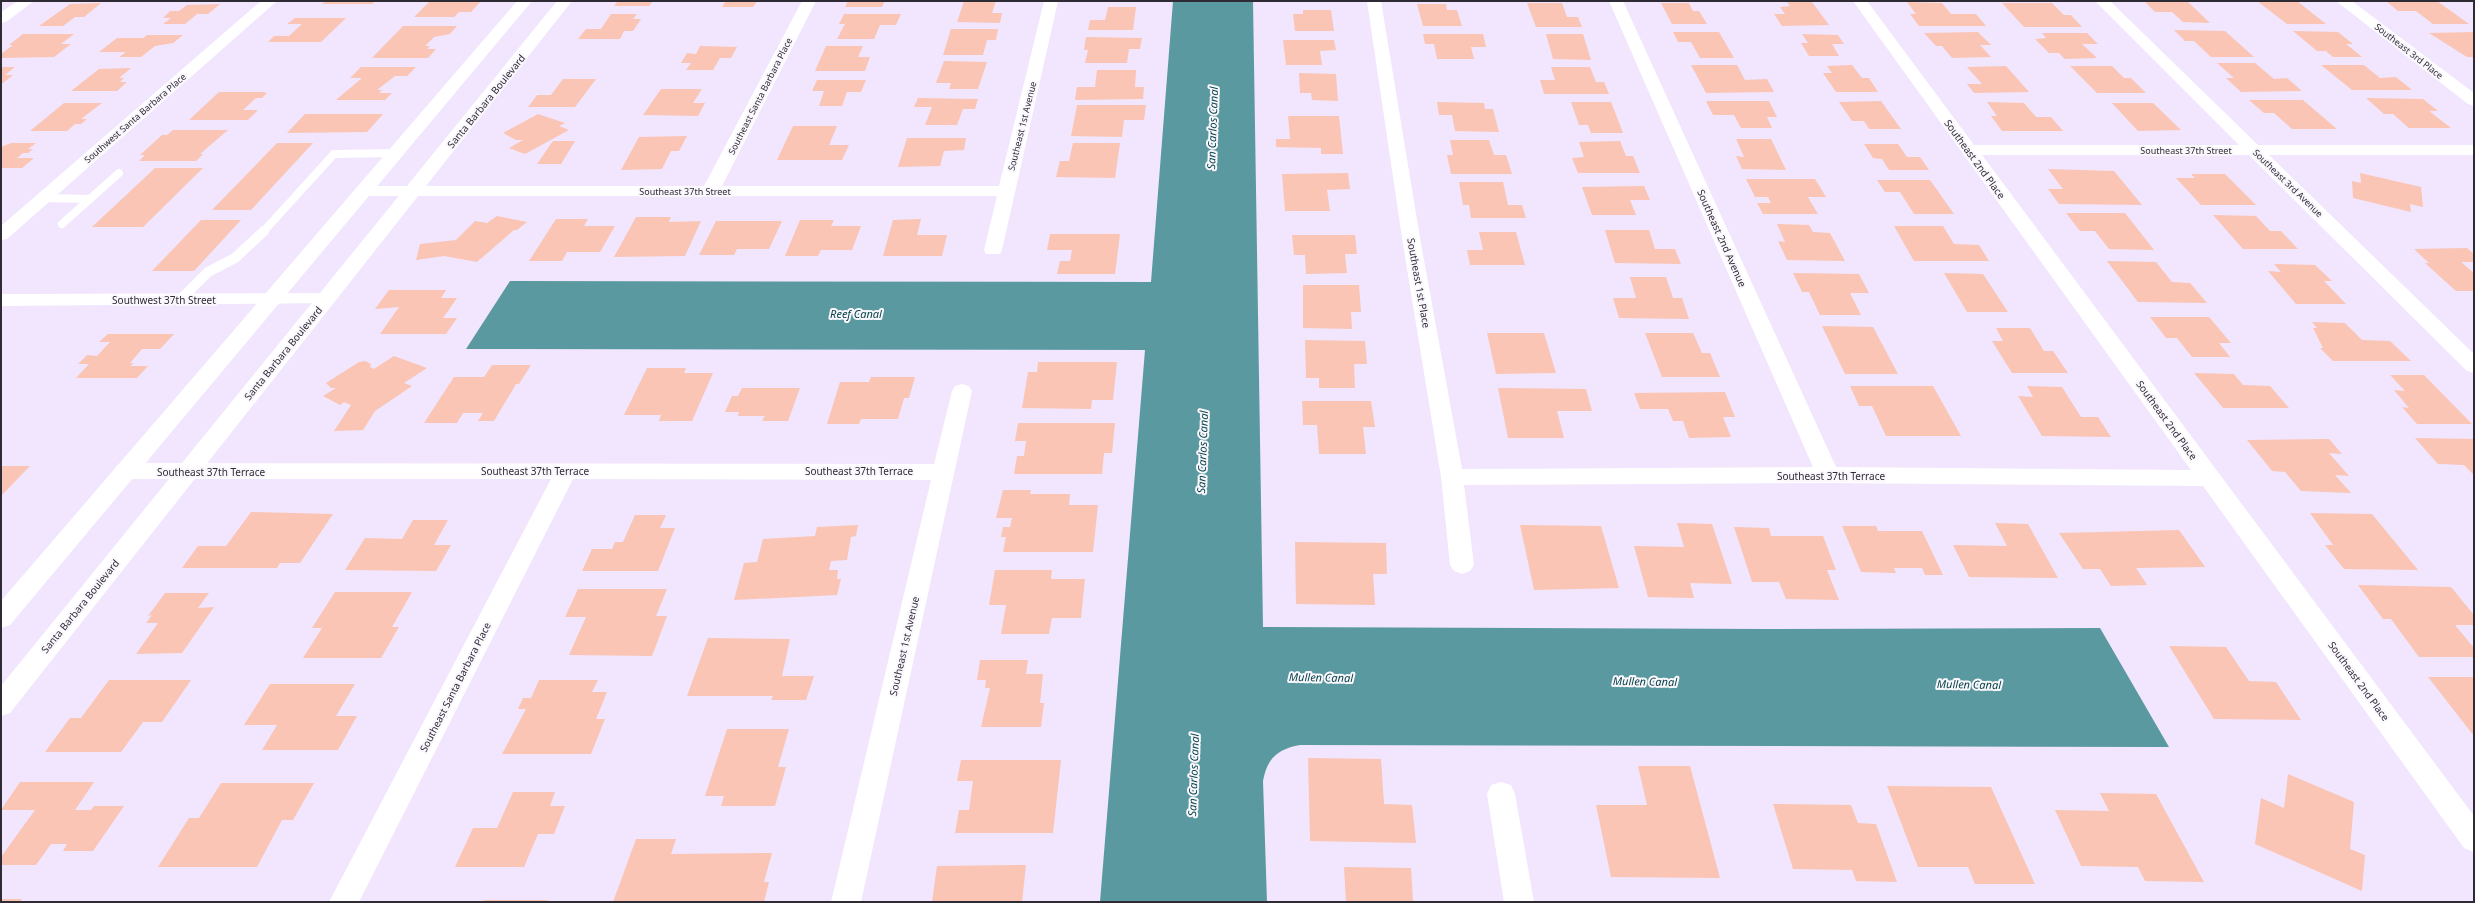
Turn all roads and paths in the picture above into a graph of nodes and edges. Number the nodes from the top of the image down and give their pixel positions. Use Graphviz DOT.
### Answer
graph roads {
  1 [pos="27,1"];
  2 [pos="270,1"];
  3 [pos="525,1"];
  4 [pos="565,1"];
  5 [pos="808,1"];
  6 [pos="1052,1"];
  7 [pos="1374,1"];
  8 [pos="1616,1"];
  9 [pos="1860,1"];
  10 [pos="2102,1"];
  11 [pos="2343,1"];
  12 [pos="1,19"];
  13 [pos="2474,101"];
  14 [pos="1969,150"];
  15 [pos="2254,150"];
  16 [pos="2474,150"];
  17 [pos="396,153"];
  18 [pos="119,173"];
  19 [pos="414,190"];
  20 [pos="711,190"];
  21 [pos="363,191"];
  22 [pos="1006,191"];
  23 [pos="43,198"];
  24 [pos="90,199"];
  25 [pos="62,224"];
  26 [pos="1,235"];
  27 [pos="993,250"];
  28 [pos="1,300"];
  29 [pos="180,300"];
  30 [pos="270,300"];
  31 [pos="326,300"];
  32 [pos="2474,366"];
  33 [pos="962,391"];
  34 [pos="125,471"];
  35 [pos="188,472"];
  36 [pos="566,472"];
  37 [pos="944,472"];
  38 [pos="1828,474"];
  39 [pos="1452,477"];
  40 [pos="2210,478"];
  41 [pos="1462,565"];
  42 [pos="1,618"];
  43 [pos="1,705"];
  44 [pos="1501,794"];
  45 [pos="2474,839"];
  46 [pos="344,902"];
  47 [pos="846,902"];
  48 [pos="1519,902"];
  1 -- 12 [label="street"];
  2 -- 23 [label="street, Southwest Santa Barbara Place"];
  3 -- 17 [label="street"];
  4 -- 19 [label="street, Santa Barbara Boulevard"];
  5 -- 20 [label="street, Southeast Santa Barbara Place"];
  6 -- 22 [label="street, Southeast 1st Avenue"];
  7 -- 39 [label="street, Southeast 1st Place"];
  8 -- 38 [label="street, Southeast 2nd Avenue"];
  9 -- 14 [label="street, Southeast 2nd Place"];
  10 -- 15 [label="street, Southeast 3rd Avenue"];
  11 -- 13 [label="street, Southeast 3rd Place"];
  14 -- 15 [label="street, Southeast 37th Street"];
  14 -- 40 [label="street, Southeast 2nd Place"];
  15 -- 16 [label="street, Southeast 37th Street"];
  15 -- 32 [label="street, Southeast 3rd Avenue"];
  17 -- 21 [label="street"];
  17 -- 29 [label="lane"];
  18 -- 24 [label="lane"];
  19 -- 20 [label="street, Southeast 37th Street"];
  19 -- 21 [label="street, Southeast 37th Street"];
  19 -- 31 [label="street, Santa Barbara Boulevard"];
  20 -- 22 [label="street, Southeast 37th Street"];
  21 -- 30 [label="street"];
  22 -- 27 [label="street, Southeast 1st Avenue"];
  23 -- 24 [label="lane"];
  23 -- 26 [label="street, Southwest Santa Barbara Place"];
  24 -- 25 [label="lane"];
  28 -- 29 [label="street, Southwest 37th Street"];
  29 -- 30 [label="street, Southwest 37th Street"];
  30 -- 31 [label="street, Southwest 37th Street"];
  30 -- 34 [label="street"];
  31 -- 35 [label="street, Santa Barbara Boulevard"];
  33 -- 37 [label="street, Southeast 1st Avenue"];
  34 -- 35 [label="street, Southeast 37th Terrace"];
  34 -- 42 [label="street"];
  35 -- 36 [label="street, Southeast 37th Terrace"];
  35 -- 43 [label="street, Santa Barbara Boulevard"];
  36 -- 37 [label="street, Southeast 37th Terrace"];
  36 -- 46 [label="street, Southeast Santa Barbara Place"];
  37 -- 47 [label="street, Southeast 1st Avenue"];
  38 -- 39 [label="street, Southeast 37th Terrace"];
  38 -- 40 [label="street, Southeast 37th Terrace"];
  39 -- 41 [label="street, Southeast 1st Place"];
  40 -- 45 [label="street, Southeast 2nd Place"];
  44 -- 48 [label="street"];
}
